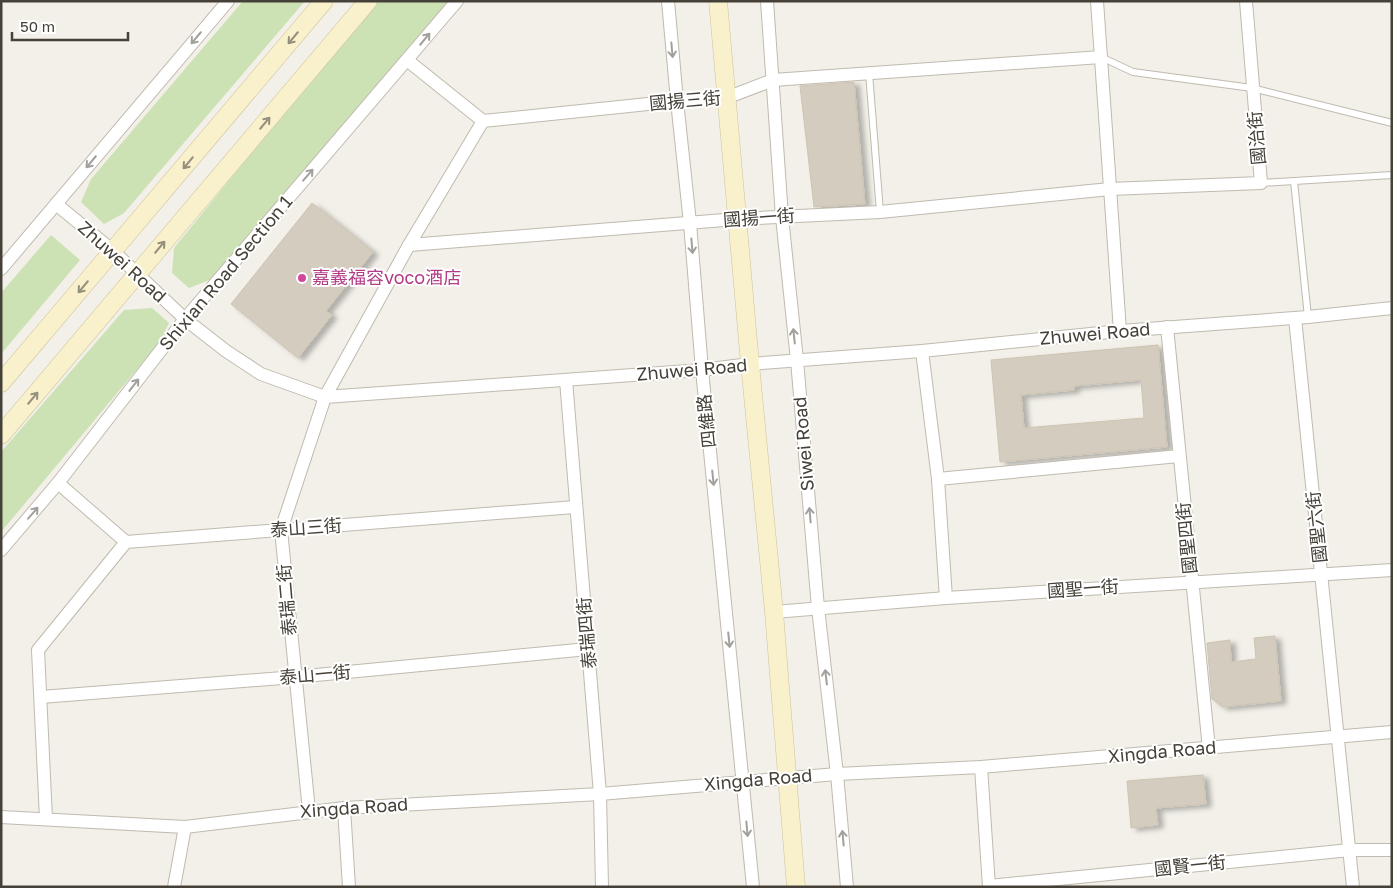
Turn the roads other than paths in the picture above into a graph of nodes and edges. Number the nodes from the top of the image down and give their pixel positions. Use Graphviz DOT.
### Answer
graph roads {
  1 [pos="228,1"];
  2 [pos="324,1"];
  3 [pos="368,1"];
  4 [pos="457,1"];
  5 [pos="668,1"];
  6 [pos="718,1"];
  7 [pos="767,1"];
  8 [pos="1097,1"];
  9 [pos="1246,1"];
  10 [pos="1101,57"];
  11 [pos="407,60"];
  12 [pos="869,73"];
  13 [pos="773,80"];
  14 [pos="1252,88"];
  15 [pos="726,98"];
  16 [pos="677,101"];
  17 [pos="483,121"];
  18 [pos="1392,123"];
  19 [pos="1392,175"];
  20 [pos="1294,181"];
  21 [pos="1260,183"];
  22 [pos="1110,189"];
  23 [pos="56,204"];
  24 [pos="880,212"];
  25 [pos="782,216"];
  26 [pos="737,219"];
  27 [pos="690,223"];
  28 [pos="409,245"];
  29 [pos="113,251"];
  30 [pos="1,269"];
  31 [pos="138,273"];
  32 [pos="1392,308"];
  33 [pos="1302,317"];
  34 [pos="185,319"];
  35 [pos="1166,327"];
  36 [pos="1120,331"];
  37 [pos="922,351"];
  38 [pos="797,360"];
  39 [pos="750,364"];
  40 [pos="702,370"];
  41 [pos="566,380"];
  42 [pos="1,383"];
  43 [pos="325,397"];
  44 [pos="1,435"];
  45 [pos="1179,456"];
  46 [pos="938,479"];
  47 [pos="58,484"];
  48 [pos="575,507"];
  49 [pos="281,530"];
  50 [pos="126,542"];
  51 [pos="1,550"];
  52 [pos="1392,570"];
  53 [pos="1322,575"];
  54 [pos="1191,582"];
  55 [pos="946,598"];
  56 [pos="818,608"];
  57 [pos="774,612"];
  58 [pos="588,649"];
  59 [pos="295,677"];
  60 [pos="41,697"];
  61 [pos="1392,732"];
  62 [pos="1338,736"];
  63 [pos="1209,749"];
  64 [pos="981,767"];
  65 [pos="837,774"];
  66 [pos="789,778"];
  67 [pos="743,781"];
  68 [pos="600,794"];
  69 [pos="344,808"];
  70 [pos="309,811"];
  71 [pos="1,817"];
  72 [pos="46,818"];
  73 [pos="185,827"];
  74 [pos="1350,850"];
  75 [pos="1392,850"];
  76 [pos="989,886"];
  77 [pos="174,887"];
  78 [pos="349,887"];
  79 [pos="602,887"];
  80 [pos="753,887"];
  81 [pos="796,887"];
  82 [pos="847,887"];
  83 [pos="1353,887"];
  1 -- 23 [label="street, one-way"];
  2 -- 29 [label="street, one-way"];
  31 -- 3 [label="street, one-way"];
  11 -- 4 [label="street, Shixian Road Section 1, one-way"];
  5 -- 16 [label="street, 四維路, one-way"];
  6 -- 15 [label="street"];
  7 -- 13 [label="street, Siwei Road"];
  8 -- 10 [label="street"];
  9 -- 14 [label="street, 國治街"];
  10 -- 12 [label="street, 國揚三街"];
  10 -- 14 [label="lane"];
  10 -- 22 [label="street"];
  11 -- 17 [label="street"];
  34 -- 11 [label="street, Shixian Road Section 1, one-way"];
  12 -- 13 [label="street, 國揚三街"];
  12 -- 24 [label="lane"];
  13 -- 15 [label="street, 國揚三街"];
  13 -- 25 [label="street, Siwei Road"];
  14 -- 18 [label="lane"];
  14 -- 21 [label="street, 國治街"];
  15 -- 16 [label="street, 國揚三街"];
  15 -- 26 [label="street"];
  16 -- 17 [label="street, 國揚三街"];
  16 -- 27 [label="street, 四維路"];
  17 -- 28 [label="street, 泰瑞二街"];
  19 -- 20 [label="lane"];
  20 -- 21 [label="lane"];
  20 -- 33 [label="lane"];
  21 -- 22 [label="street, 國治街"];
  22 -- 24 [label="street, 國揚一街"];
  22 -- 36 [label="street"];
  23 -- 29 [label="street, Zhuwei Road"];
  23 -- 30 [label="street"];
  24 -- 25 [label="street, 國揚一街"];
  25 -- 26 [label="street, 國揚一街"];
  38 -- 25 [label="street, Siwei Road, one-way"];
  26 -- 27 [label="street, 國揚一街"];
  26 -- 39 [label="street"];
  27 -- 28 [label="street, 國揚一街"];
  27 -- 40 [label="street, 四維路, one-way"];
  28 -- 43 [label="street, 泰瑞二街"];
  29 -- 31 [label="street, Zhuwei Road"];
  29 -- 42 [label="street, one-way"];
  31 -- 34 [label="street, Zhuwei Road"];
  44 -- 31 [label="street, one-way"];
  32 -- 33 [label="street, Zhuwei Road"];
  33 -- 35 [label="street, Zhuwei Road"];
  33 -- 53 [label="street, 國聖六街"];
  34 -- 43 [label="street, Zhuwei Road"];
  47 -- 34 [label="street, Shixian Road Section 1, one-way"];
  35 -- 36 [label="street, Zhuwei Road"];
  35 -- 45 [label="street, 國聖四街"];
  36 -- 37 [label="street, Zhuwei Road"];
  37 -- 38 [label="street, Zhuwei Road"];
  37 -- 46 [label="street"];
  38 -- 39 [label="street, Zhuwei Road"];
  56 -- 38 [label="street, Siwei Road, one-way"];
  39 -- 40 [label="street, Zhuwei Road"];
  39 -- 57 [label="street"];
  40 -- 41 [label="street, Zhuwei Road"];
  40 -- 67 [label="street, 四維路, one-way"];
  41 -- 43 [label="street, Zhuwei Road"];
  41 -- 48 [label="street, 泰瑞四街"];
  43 -- 49 [label="street, 泰瑞二街"];
  45 -- 46 [label="street"];
  45 -- 54 [label="street, 國聖四街"];
  46 -- 55 [label="street"];
  47 -- 50 [label="street"];
  51 -- 47 [label="street, Shixian Road Section 1, one-way"];
  48 -- 49 [label="street, 泰山三街"];
  48 -- 58 [label="street, 泰瑞四街"];
  49 -- 50 [label="street, 泰山三街"];
  49 -- 59 [label="street, 泰瑞二街"];
  50 -- 60 [label="street"];
  52 -- 53 [label="street, 國聖一街"];
  53 -- 54 [label="street, 國聖一街"];
  53 -- 62 [label="street, 國聖六街"];
  54 -- 55 [label="street, 國聖一街"];
  54 -- 63 [label="street, 國聖四街"];
  55 -- 56 [label="street, 國聖一街"];
  56 -- 57 [label="street, 國聖一街"];
  65 -- 56 [label="street, Siwei Road, one-way"];
  57 -- 66 [label="street"];
  58 -- 59 [label="street, 泰山一街"];
  58 -- 68 [label="street, 泰瑞四街"];
  59 -- 60 [label="street, 泰山一街"];
  59 -- 70 [label="street, 泰瑞二街"];
  60 -- 72 [label="street"];
  61 -- 62 [label="street, Xingda Road"];
  62 -- 63 [label="street, Xingda Road"];
  62 -- 74 [label="street, 國聖六街"];
  63 -- 64 [label="street, Xingda Road"];
  64 -- 65 [label="street, Xingda Road"];
  64 -- 76 [label="street"];
  65 -- 66 [label="street, Xingda Road"];
  82 -- 65 [label="street, Siwei Road, one-way"];
  66 -- 67 [label="street, Xingda Road"];
  66 -- 81 [label="street"];
  67 -- 68 [label="street, Xingda Road"];
  67 -- 80 [label="street, one-way"];
  68 -- 69 [label="street, Xingda Road"];
  68 -- 79 [label="street, 泰瑞四街"];
  69 -- 70 [label="street, Xingda Road"];
  69 -- 78 [label="street"];
  70 -- 73 [label="street, Xingda Road"];
  71 -- 72 [label="street, Xingda Road"];
  72 -- 73 [label="street, Xingda Road"];
  73 -- 77 [label="street"];
  74 -- 75 [label="street, 國賢一街"];
  74 -- 76 [label="street, 國賢一街"];
  74 -- 83 [label="street, 國聖六街"];
}
